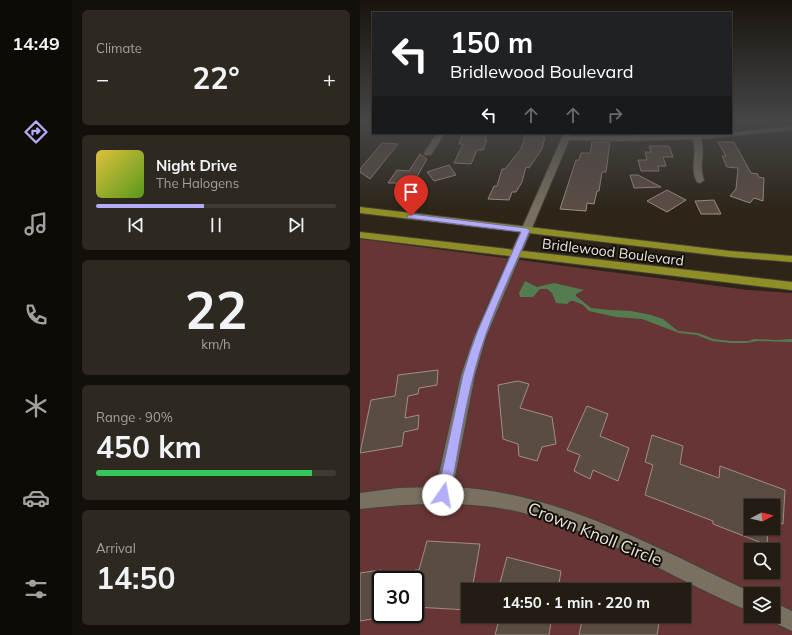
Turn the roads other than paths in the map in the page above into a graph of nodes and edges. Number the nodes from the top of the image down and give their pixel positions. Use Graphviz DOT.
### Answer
graph roads {
  1 [pos="561,151"];
  2 [pos="700,151"];
  3 [pos="700,180"];
  4 [pos="360,210"];
  5 [pos="526,230"];
  6 [pos="360,235"];
  7 [pos="515,254"];
  8 [pos="792,259"];
  9 [pos="792,286"];
  10 [pos="443,495"];
  11 [pos="360,501"];
  12 [pos="744,599"];
  13 [pos="780,615"];
  14 [pos="792,621"];
  1 -- 5 [label="street"];
  2 -- 3 [label="street"];
  4 -- 5 [label="main road, Bridlewood Boulevard"];
  5 -- 7 [label="street"];
  5 -- 8 [label="main road, Bridlewood Boulevard"];
  6 -- 7 [label="main road, Bridlewood Boulevard"];
  7 -- 9 [label="main road, Bridlewood Boulevard"];
  7 -- 10 [label="street"];
  10 -- 11 [label="street, Crown Knoll Circle"];
  10 -- 12 [label="street, Crown Knoll Circle"];
  13 -- 14 [label="street"];
}
